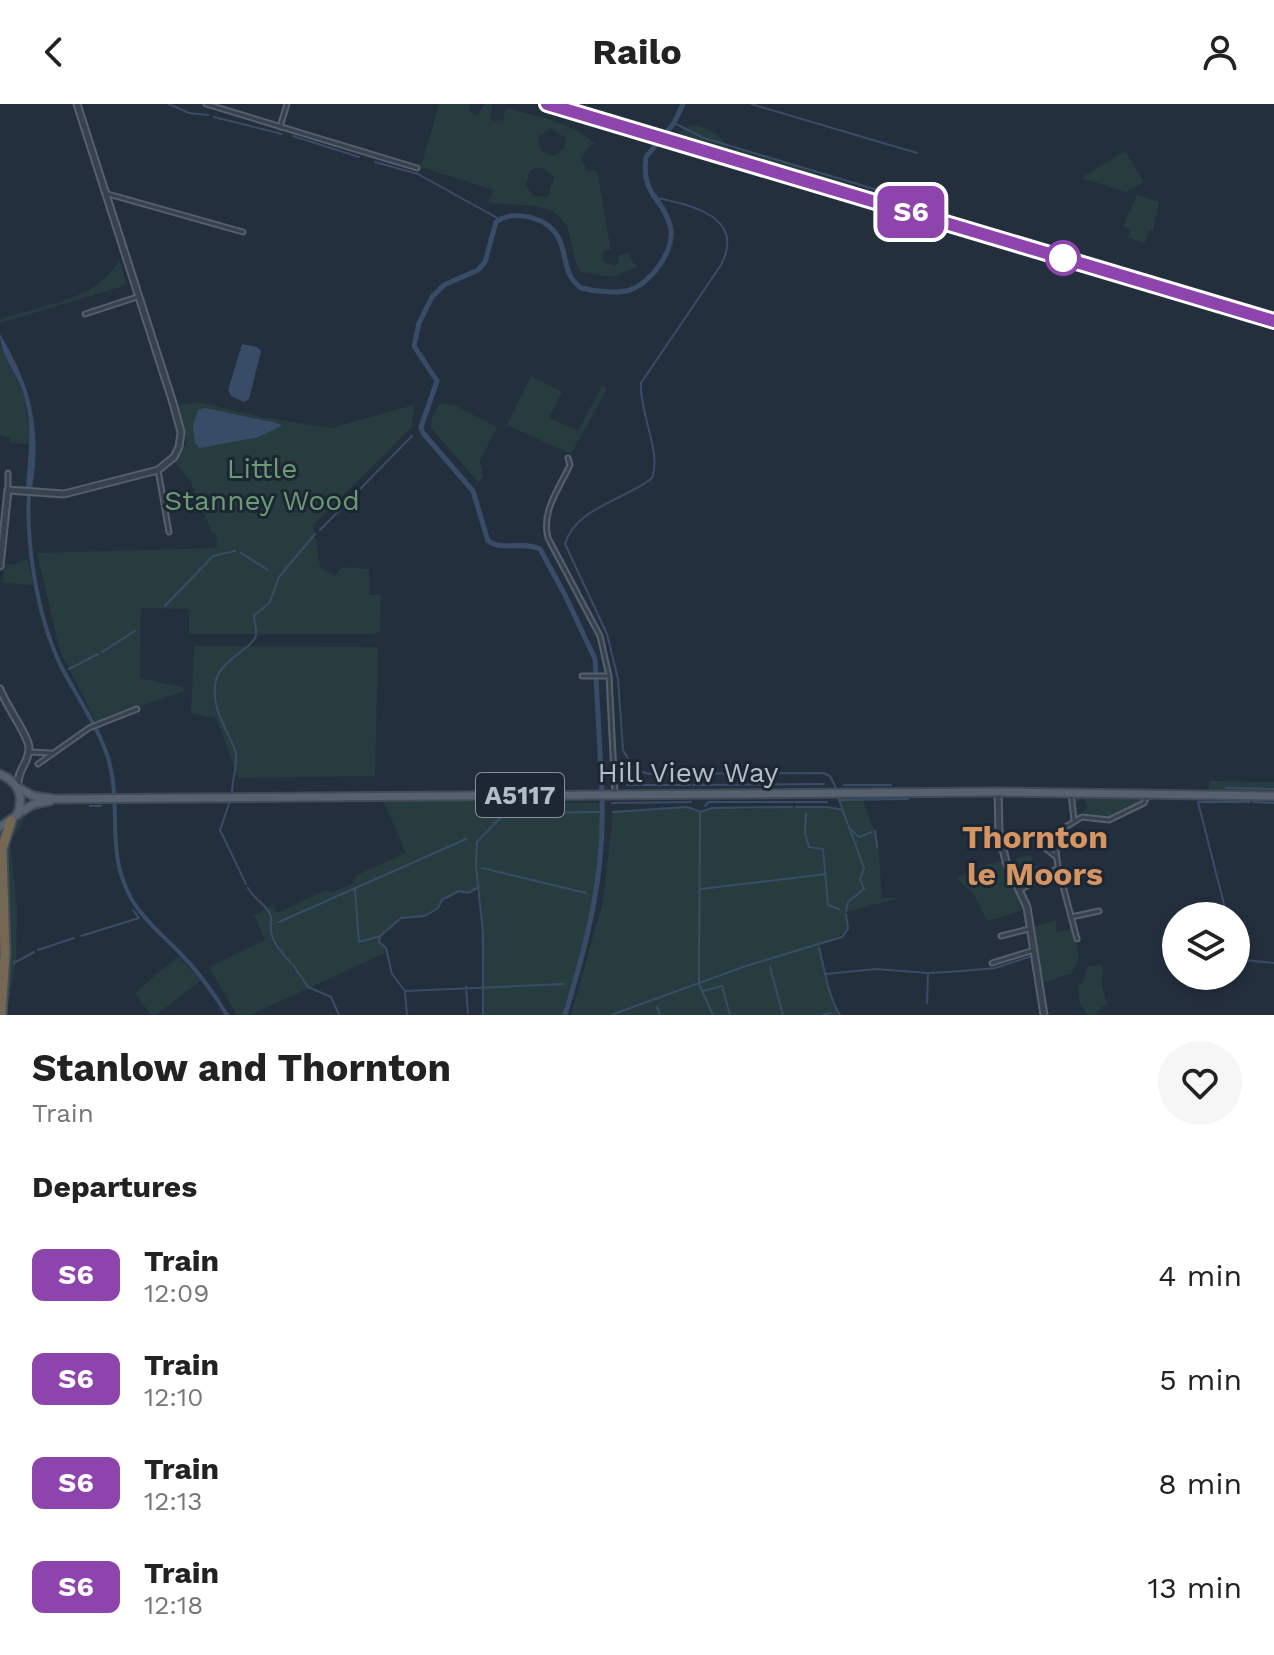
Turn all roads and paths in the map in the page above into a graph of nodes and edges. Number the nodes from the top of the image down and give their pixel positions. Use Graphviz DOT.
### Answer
graph roads {
  1 [pos="77,104"];
  2 [pos="206,104"];
  3 [pos="287,104"];
  4 [pos="280,128"];
  5 [pos="417,168"];
  6 [pos="105,195"];
  7 [pos="243,232"];
  8 [pos="137,297"];
  9 [pos="85,314"];
  10 [pos="568,458"];
  11 [pos="158,470"];
  12 [pos="8,473"];
  13 [pos="8,490"];
  14 [pos="169,532"];
  15 [pos="0,566"];
  16 [pos="582,676"];
  17 [pos="609,676"];
  18 [pos="0,689"];
  19 [pos="137,709"];
  20 [pos="30,752"];
  21 [pos="51,753"];
  22 [pos="38,764"];
  23 [pos="20,770"];
  24 [pos="0,774"];
  25 [pos="18,788"];
  26 [pos="998,792"];
  27 [pos="1071,793"];
  28 [pos="1148,793"];
  29 [pos="615,795"];
  30 [pos="1274,796"];
  31 [pos="55,799"];
  32 [pos="14,818"];
  33 [pos="1074,820"];
  34 [pos="0,827"];
  35 [pos="1054,834"];
  36 [pos="1057,857"];
  37 [pos="1058,867"];
  38 [pos="1052,873"];
  39 [pos="1061,879"];
  40 [pos="1020,890"];
  41 [pos="1099,911"];
  42 [pos="1071,917"];
  43 [pos="0,926"];
  44 [pos="1032,929"];
  45 [pos="1001,936"];
  46 [pos="1077,939"];
  47 [pos="1036,949"];
  48 [pos="992,963"];
  49 [pos="2,995"];
  50 [pos="1,1015"];
  51 [pos="1044,1015"];
  1 -- 6 [label="street"];
  2 -- 4 [label="street"];
  3 -- 4 [label="street"];
  4 -- 5 [label="street"];
  6 -- 7 [label="street"];
  6 -- 8 [label="street"];
  8 -- 9 [label="street"];
  8 -- 11 [label="street"];
  10 -- 17 [label="street"];
  11 -- 13 [label="street"];
  11 -- 14 [label="street"];
  12 -- 13 [label="street"];
  13 -- 15 [label="street"];
  16 -- 17 [label="street"];
  17 -- 29 [label="street"];
  18 -- 20 [label="street"];
  19 -- 21 [label="street"];
  20 -- 21 [label="street"];
  20 -- 23 [label="street"];
  21 -- 22 [label="street"];
  23 -- 24 [label="street"];
  23 -- 25 [label="street"];
  24 -- 25 [label="main road"];
  25 -- 31 [label="main road, Hill View Way / A5117"];
  25 -- 32 [label="main road"];
  26 -- 27 [label="main road, Hill View Way / A5117"];
  26 -- 29 [label="main road, Hill View Way / A5117"];
  26 -- 40 [label="street"];
  27 -- 28 [label="main road, Hill View Way / A5117"];
  27 -- 33 [label="street"];
  28 -- 30 [label="main road, Hill View Way / A5117"];
  28 -- 33 [label="street"];
  29 -- 31 [label="main road, Hill View Way / A5117"];
  31 -- 32 [label="main road, Hill View Way / A5117"];
  32 -- 34 [label="main road, Hill View Way"];
  32 -- 49 [label="highway"];
  33 -- 35 [label="street"];
  35 -- 36 [label="street"];
  35 -- 36 [label="street"];
  36 -- 37 [label="street"];
  37 -- 38 [label="street"];
  37 -- 39 [label="street"];
  38 -- 39 [label="street"];
  38 -- 40 [label="street"];
  39 -- 42 [label="street"];
  40 -- 44 [label="street"];
  41 -- 42 [label="street"];
  42 -- 46 [label="street"];
  43 -- 49 [label="highway"];
  44 -- 45 [label="street"];
  44 -- 47 [label="street"];
  47 -- 48 [label="street"];
  47 -- 51 [label="street"];
  49 -- 50 [label="highway"];
}
